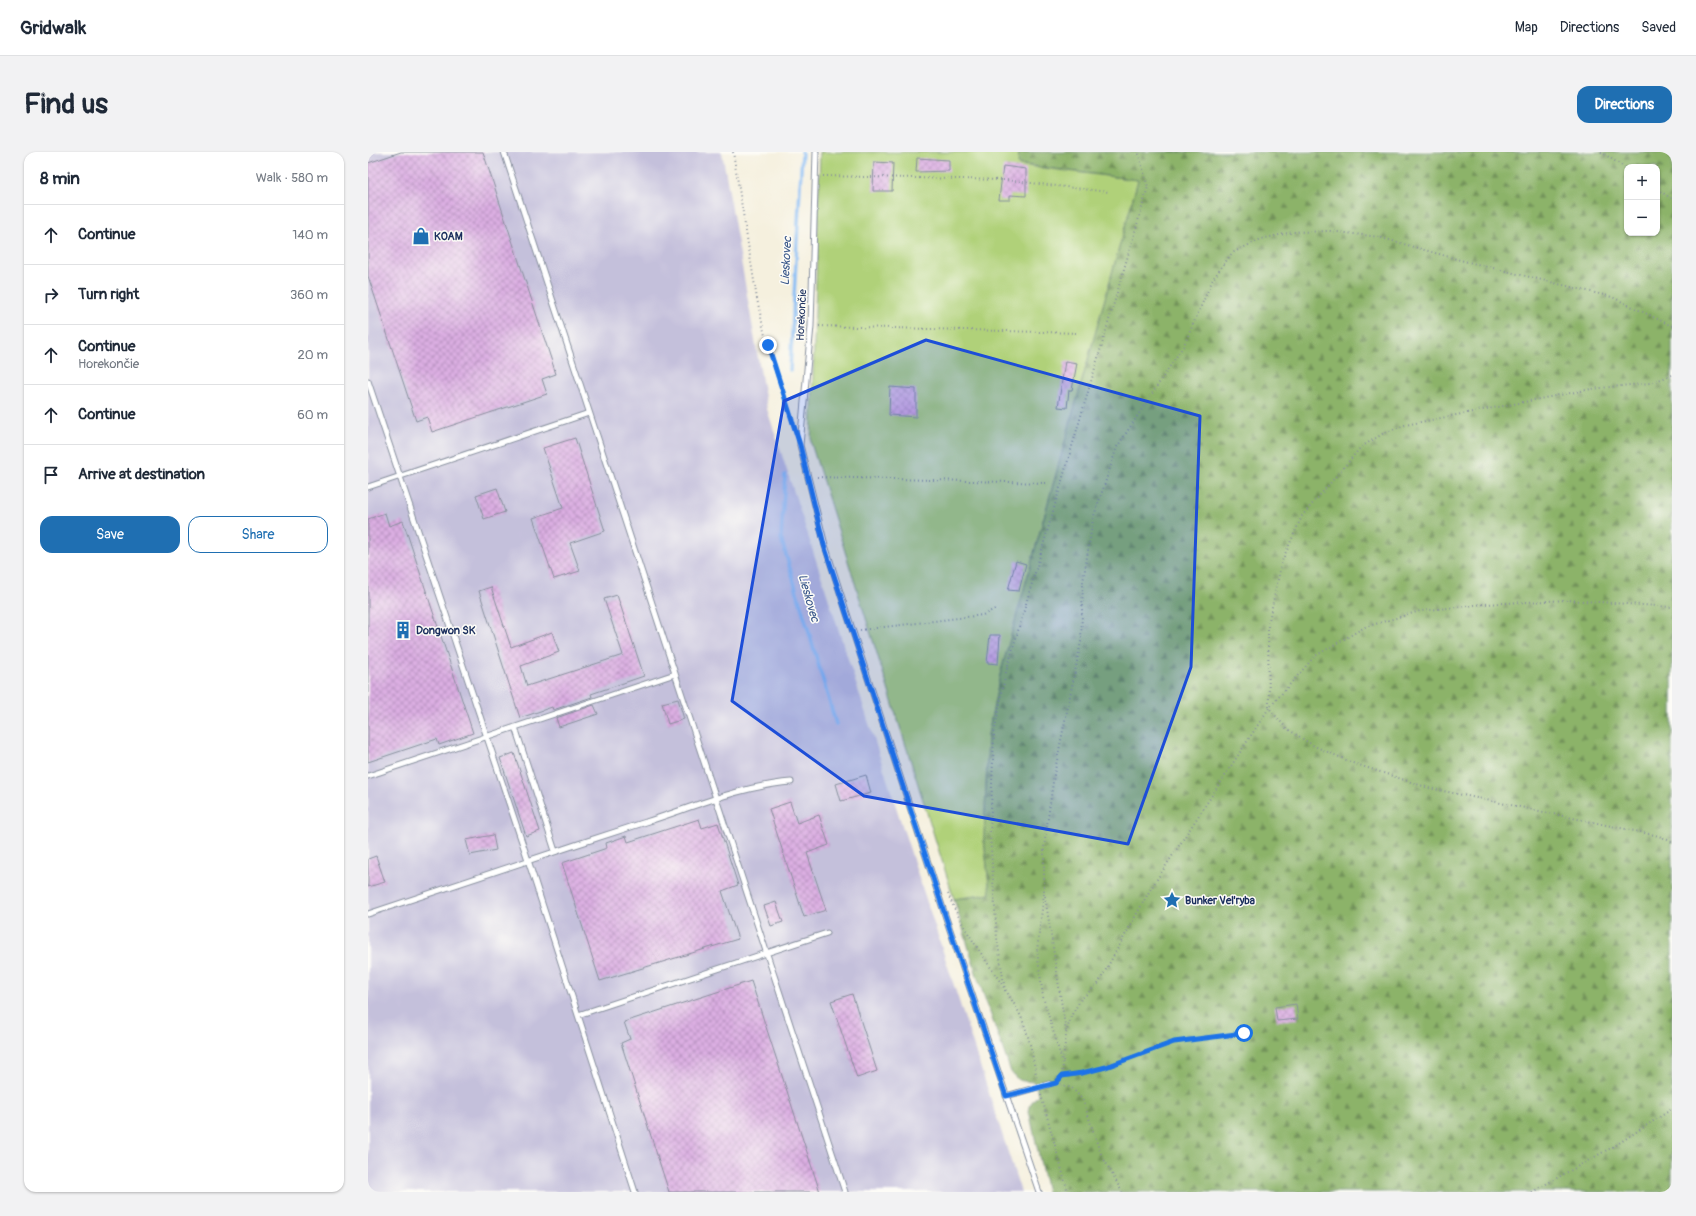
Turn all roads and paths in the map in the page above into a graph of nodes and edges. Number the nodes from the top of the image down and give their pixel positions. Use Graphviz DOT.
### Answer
graph roads {
  1 [pos="504,152"];
  2 [pos="733,152"];
  3 [pos="816,152"];
  4 [pos="1138,152"];
  5 [pos="1601,152"];
  6 [pos="1624,167"];
  7 [pos="825,176"];
  8 [pos="1660,191"];
  9 [pos="1110,192"];
  10 [pos="1672,200"];
  11 [pos="817,326"];
  12 [pos="1672,326"];
  13 [pos="1078,332"];
  14 [pos="1672,375"];
  15 [pos="368,381"];
  16 [pos="589,413"];
  17 [pos="795,430"];
  18 [pos="400,477"];
  19 [pos="824,478"];
  20 [pos="1046,483"];
  21 [pos="368,487"];
  22 [pos="1672,607"];
  23 [pos="997,608"];
  24 [pos="859,623"];
  25 [pos="861,630"];
  26 [pos="853,631"];
  27 [pos="863,637"];
  28 [pos="675,674"];
  29 [pos="1269,708"];
  30 [pos="515,727"];
  31 [pos="487,737"];
  32 [pos="368,776"];
  33 [pos="791,782"];
  34 [pos="716,800"];
  35 [pos="1672,842"];
  36 [pos="555,851"];
  37 [pos="528,860"];
  38 [pos="947,891"];
  39 [pos="1044,893"];
  40 [pos="368,914"];
  41 [pos="827,933"];
  42 [pos="766,953"];
  43 [pos="1006,991"];
  44 [pos="578,1015"];
  45 [pos="1244,1033"];
  46 [pos="1066,1034"];
  47 [pos="1063,1064"];
  48 [pos="1062,1076"];
  49 [pos="1037,1081"];
  50 [pos="1049,1084"];
  51 [pos="1039,1090"];
  52 [pos="1006,1096"];
  53 [pos="1672,1109"];
  54 [pos="635,1192"];
  55 [pos="845,1192"];
  56 [pos="1039,1192"];
  57 [pos="1068,1192"];
  58 [pos="1122,1192"];
  59 [pos="1532,1192"];
  1 -- 16 [label="lane"];
  2 -- 17 [label="path"];
  3 -- 26 [label="lane, Horekončie"];
  4 -- 43 [label="path"];
  5 -- 6 [label="path"];
  7 -- 9 [label="path"];
  8 -- 10 [label="path"];
  11 -- 13 [label="path, Horekončie"];
  12 -- 39 [label="path"];
  14 -- 29 [label="path"];
  15 -- 18 [label="lane"];
  16 -- 18 [label="lane"];
  16 -- 28 [label="lane"];
  18 -- 21 [label="lane"];
  18 -- 31 [label="lane"];
  19 -- 20 [label="path"];
  22 -- 29 [label="path"];
  23 -- 25 [label="path"];
  24 -- 25 [label="path"];
  25 -- 26 [label="path"];
  25 -- 27 [label="path"];
  26 -- 52 [label="lane, Horekončie"];
  28 -- 30 [label="lane"];
  28 -- 34 [label="lane"];
  29 -- 35 [label="path"];
  29 -- 46 [label="path"];
  30 -- 31 [label="lane"];
  30 -- 36 [label="lane"];
  31 -- 32 [label="lane"];
  31 -- 37 [label="lane"];
  33 -- 34 [label="lane"];
  34 -- 36 [label="lane"];
  34 -- 42 [label="lane"];
  36 -- 37 [label="lane"];
  37 -- 40 [label="lane"];
  37 -- 44 [label="lane"];
  38 -- 43 [label="path"];
  39 -- 46 [label="path"];
  39 -- 47 [label="path"];
  41 -- 42 [label="lane"];
  42 -- 44 [label="lane"];
  42 -- 55 [label="lane"];
  43 -- 49 [label="path"];
  44 -- 54 [label="lane"];
  45 -- 48 [label="path"];
  46 -- 47 [label="path"];
  47 -- 48 [label="path"];
  48 -- 58 [label="path"];
  50 -- 52 [label="lane"];
  51 -- 57 [label="path"];
  52 -- 56 [label="lane, Horekončie"];
  53 -- 59 [label="path"];
}
